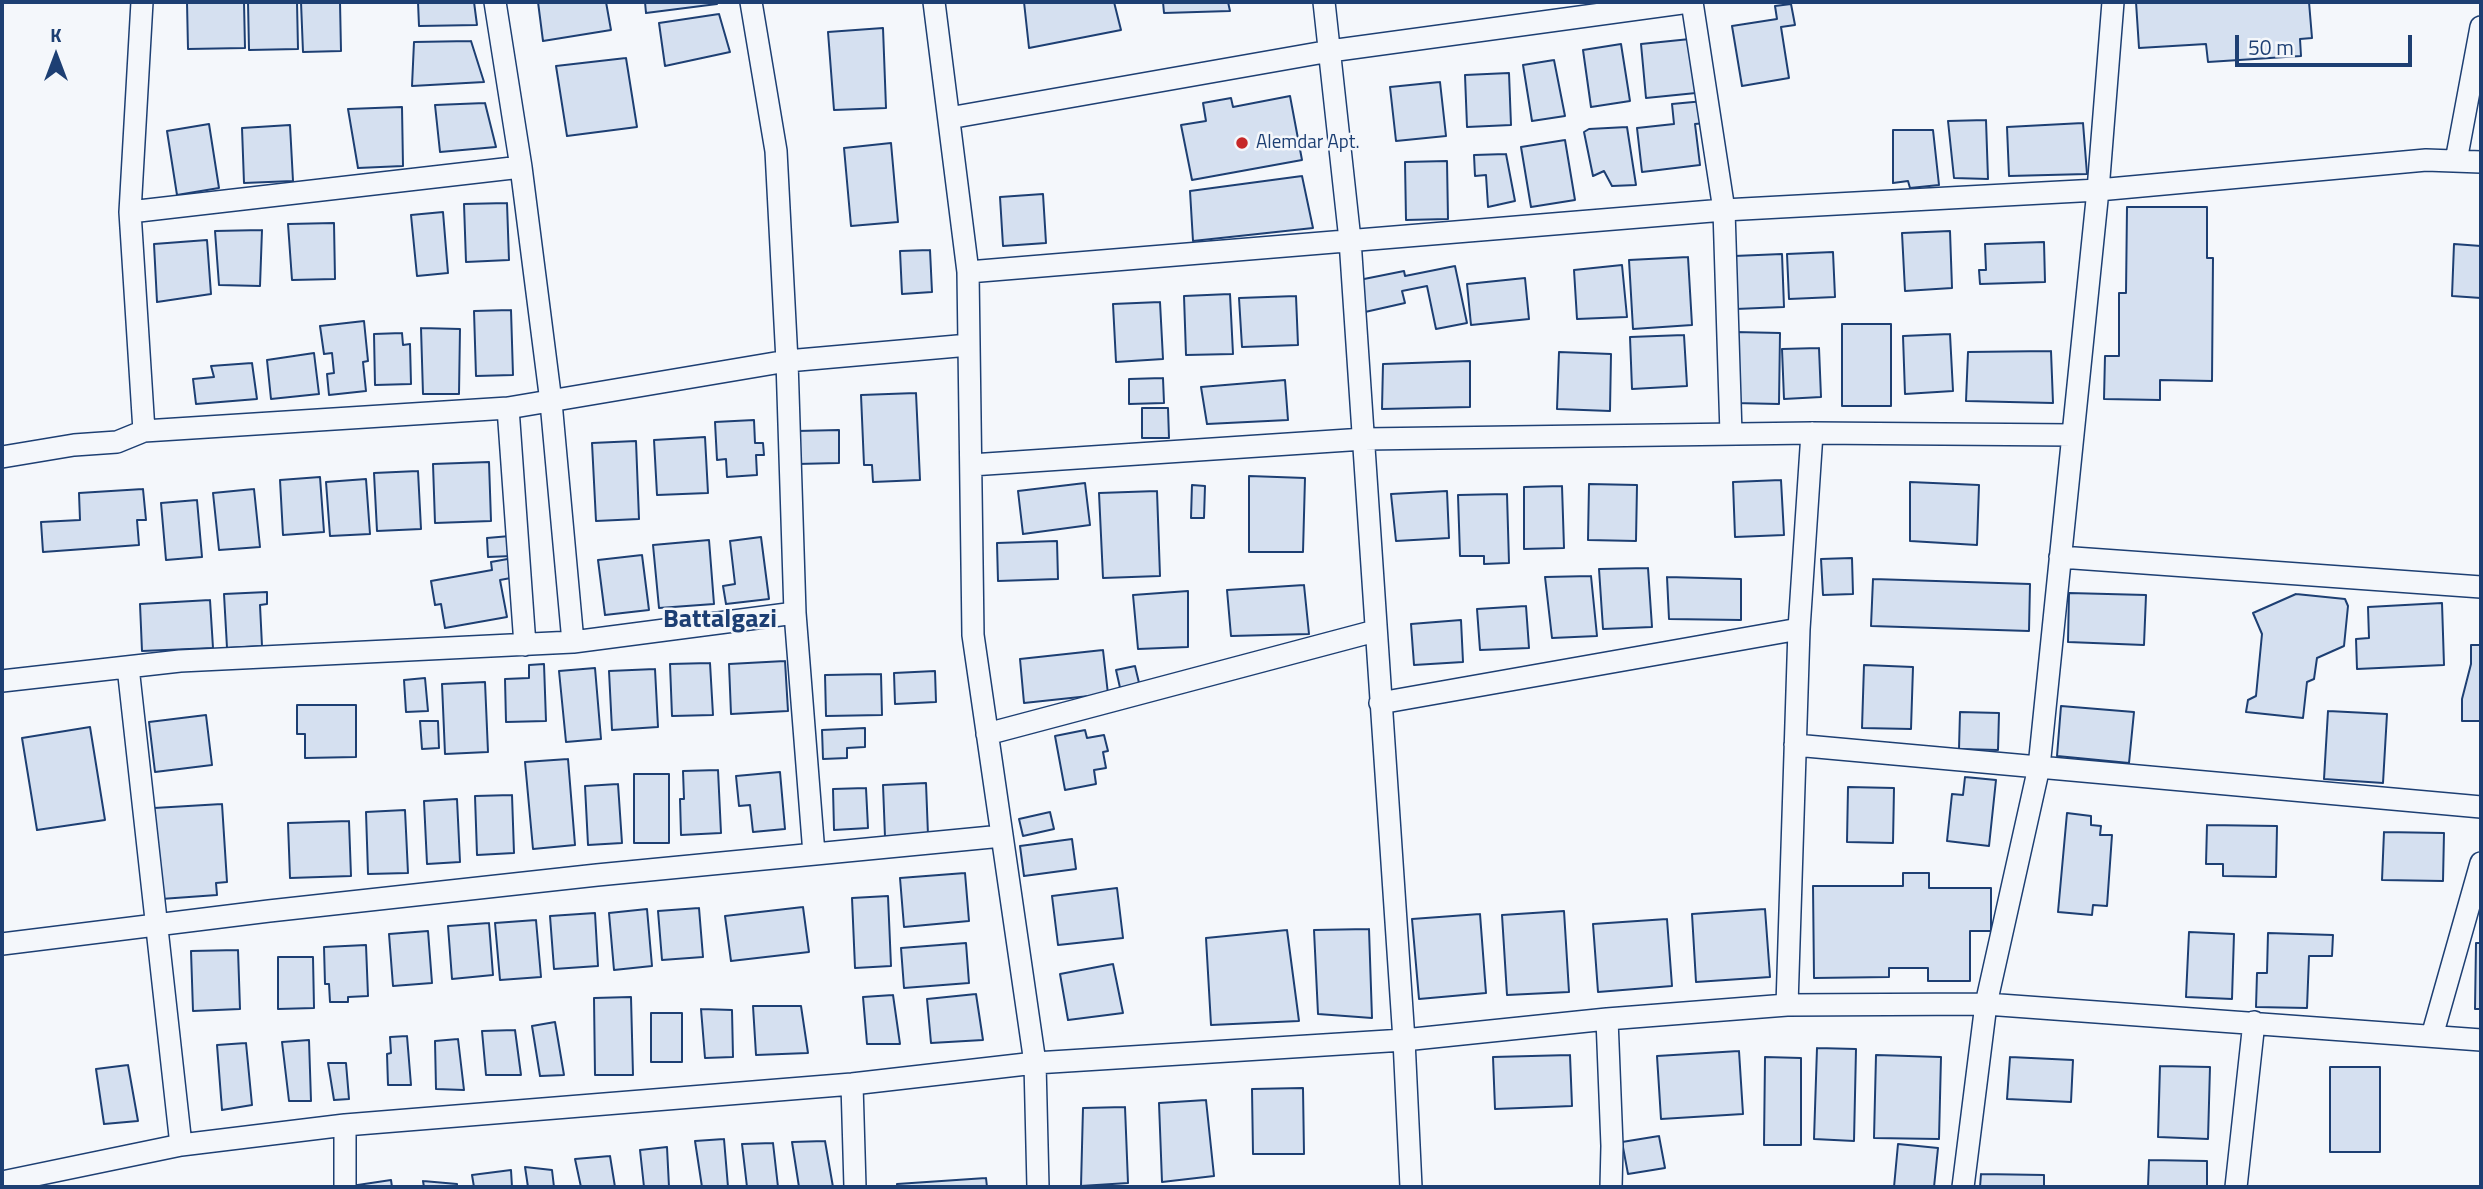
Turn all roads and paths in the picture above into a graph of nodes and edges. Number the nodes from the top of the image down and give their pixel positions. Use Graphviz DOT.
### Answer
graph roads {
  1 [pos="142,2"];
  2 [pos="495,2"];
  3 [pos="751,2"];
  4 [pos="934,2"];
  5 [pos="1324,2"];
  6 [pos="1690,2"];
  7 [pos="2113,2"];
  8 [pos="2481,27"];
  9 [pos="1330,51"];
  10 [pos="948,118"];
  11 [pos="2455,161"];
  12 [pos="2481,162"];
  13 [pos="521,167"];
  14 [pos="2098,190"];
  15 [pos="1724,210"];
  16 [pos="130,212"];
  17 [pos="1350,240"];
  18 [pos="968,272"];
  19 [pos="969,345"];
  20 [pos="787,361"];
  21 [pos="551,402"];
  22 [pos="508,408"];
  23 [pos="144,432"];
  24 [pos="1812,433"];
  25 [pos="1731,434"];
  26 [pos="2073,435"];
  27 [pos="1364,439"];
  28 [pos="2,457"];
  29 [pos="971,465"];
  30 [pos="2060,557"];
  31 [pos="2481,587"];
  32 [pos="795,613"];
  33 [pos="1799,629"];
  34 [pos="1375,631"];
  35 [pos="573,642"];
  36 [pos="525,645"];
  37 [pos="128,667"];
  38 [pos="2,681"];
  39 [pos="1380,703"];
  40 [pos="987,734"];
  41 [pos="1795,745"];
  42 [pos="2039,767"];
  43 [pos="2481,807"];
  44 [pos="1002,836"];
  45 [pos="814,854"];
  46 [pos="2481,863"];
  47 [pos="155,925"];
  48 [pos="2,944"];
  49 [pos="1986,1004"];
  50 [pos="1787,1005"];
  51 [pos="1607,1019"];
  52 [pos="2254,1022"];
  53 [pos="2432,1036"];
  54 [pos="1404,1040"];
  55 [pos="2481,1040"];
  56 [pos="1035,1063"];
  57 [pos="852,1084"];
  58 [pos="345,1125"];
  59 [pos="181,1145"];
  60 [pos="15,1182"];
  61 [pos="345,1187"];
  62 [pos="855,1187"];
  63 [pos="1038,1187"];
  64 [pos="1411,1187"];
  65 [pos="1611,1187"];
  66 [pos="1963,1187"];
  67 [pos="2236,1187"];
  1 -- 16 [label="street"];
  2 -- 13 [label="street"];
  3 -- 20 [label="street"];
  4 -- 10 [label="street"];
  5 -- 9 [label="street"];
  6 -- 9 [label="street"];
  6 -- 15 [label="street"];
  7 -- 14 [label="street"];
  8 -- 11 [label="street"];
  9 -- 10 [label="street"];
  9 -- 17 [label="street"];
  10 -- 18 [label="street"];
  11 -- 12 [label="street"];
  11 -- 14 [label="street"];
  13 -- 16 [label="street"];
  13 -- 21 [label="street"];
  14 -- 15 [label="street"];
  14 -- 26 [label="street"];
  15 -- 17 [label="street"];
  15 -- 25 [label="street"];
  16 -- 23 [label="street"];
  17 -- 18 [label="street"];
  17 -- 27 [label="street"];
  18 -- 19 [label="street"];
  19 -- 20 [label="street"];
  19 -- 29 [label="street"];
  20 -- 21 [label="street"];
  20 -- 32 [label="street"];
  21 -- 22 [label="street"];
  21 -- 35 [label="street"];
  22 -- 23 [label="street"];
  22 -- 36 [label="street"];
  23 -- 28 [label="street"];
  24 -- 25 [label="street"];
  24 -- 26 [label="street"];
  24 -- 33 [label="street"];
  25 -- 27 [label="street"];
  26 -- 30 [label="street"];
  27 -- 29 [label="street"];
  27 -- 34 [label="street"];
  29 -- 40 [label="street"];
  30 -- 31 [label="street"];
  30 -- 42 [label="street"];
  32 -- 35 [label="street"];
  32 -- 45 [label="street"];
  33 -- 39 [label="street"];
  33 -- 41 [label="street"];
  34 -- 39 [label="street"];
  34 -- 40 [label="street"];
  35 -- 36 [label="street"];
  36 -- 37 [label="street"];
  37 -- 38 [label="street"];
  37 -- 47 [label="street"];
  39 -- 54 [label="street"];
  40 -- 44 [label="street"];
  41 -- 42 [label="street"];
  41 -- 50 [label="street"];
  42 -- 43 [label="street"];
  42 -- 49 [label="street"];
  44 -- 45 [label="street"];
  44 -- 56 [label="street"];
  45 -- 47 [label="street"];
  46 -- 53 [label="street"];
  47 -- 48 [label="street"];
  47 -- 59 [label="street"];
  49 -- 50 [label="street"];
  49 -- 52 [label="street"];
  49 -- 66 [label="street"];
  50 -- 51 [label="street"];
  51 -- 54 [label="street"];
  51 -- 65 [label="street"];
  52 -- 53 [label="street"];
  52 -- 67 [label="street"];
  53 -- 55 [label="street"];
  54 -- 56 [label="street"];
  54 -- 64 [label="street"];
  56 -- 57 [label="street"];
  56 -- 63 [label="street"];
  57 -- 58 [label="street"];
  57 -- 62 [label="street"];
  58 -- 59 [label="street"];
  58 -- 61 [label="street"];
  59 -- 60 [label="street"];
}
